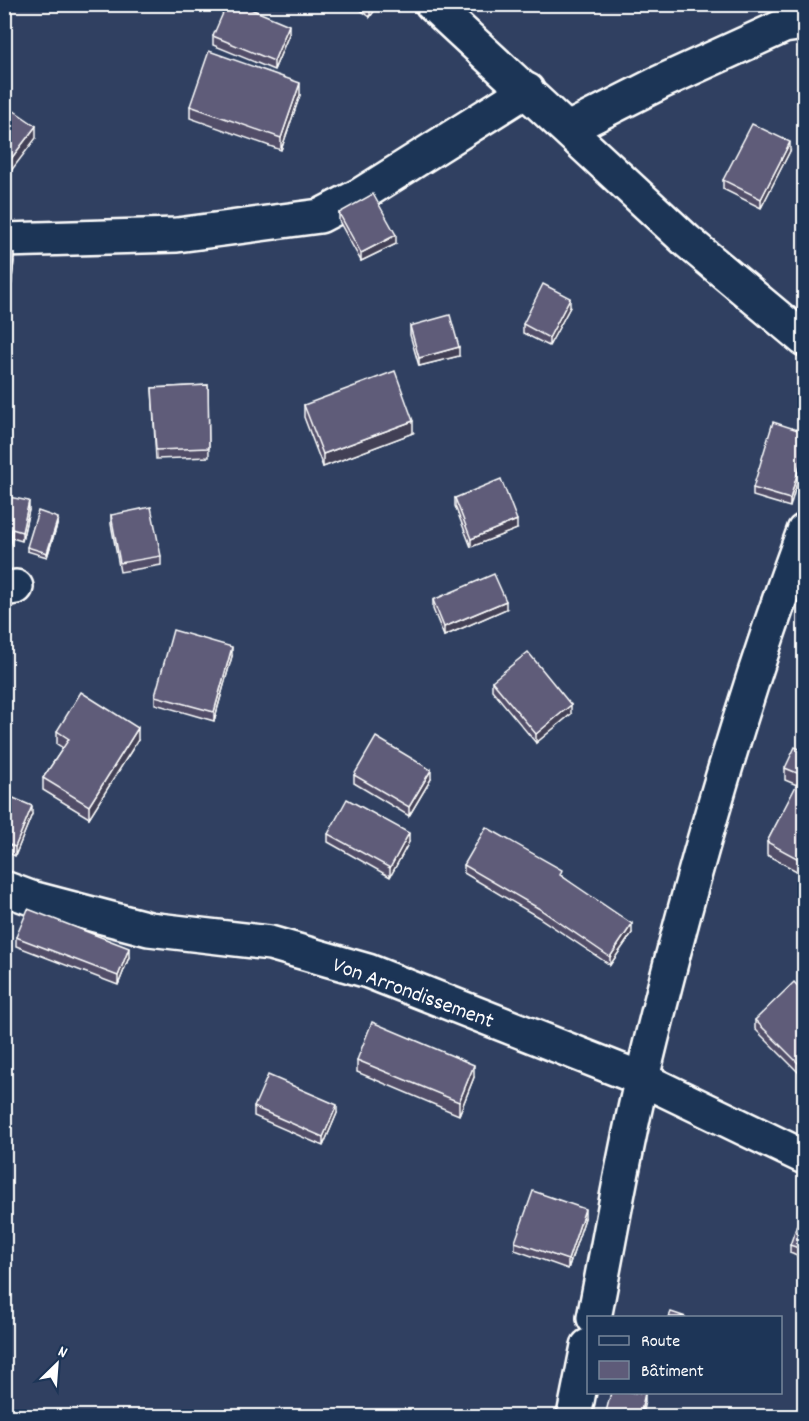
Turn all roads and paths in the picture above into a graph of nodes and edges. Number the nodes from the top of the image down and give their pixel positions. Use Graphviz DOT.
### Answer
graph roads {
  1 [pos="432,4"];
  2 [pos="804,22"];
  3 [pos="526,90"];
  4 [pos="568,129"];
  5 [pos="4,240"];
  6 [pos="804,339"];
  7 [pos="804,531"];
  8 [pos="4,888"];
  9 [pos="642,1079"];
  10 [pos="804,1157"];
  11 [pos="594,1316"];
  12 [pos="587,1351"];
  13 [pos="574,1416"];
  1 -- 3 [label="street"];
  2 -- 4 [label="street"];
  3 -- 4 [label="street"];
  3 -- 5 [label="street"];
  4 -- 6 [label="street"];
  7 -- 9 [label="street"];
  8 -- 9 [label="street, Von Arrondissement"];
  9 -- 10 [label="street, Von Arrondissement"];
  9 -- 11 [label="street"];
  12 -- 13 [label="street"];
}
